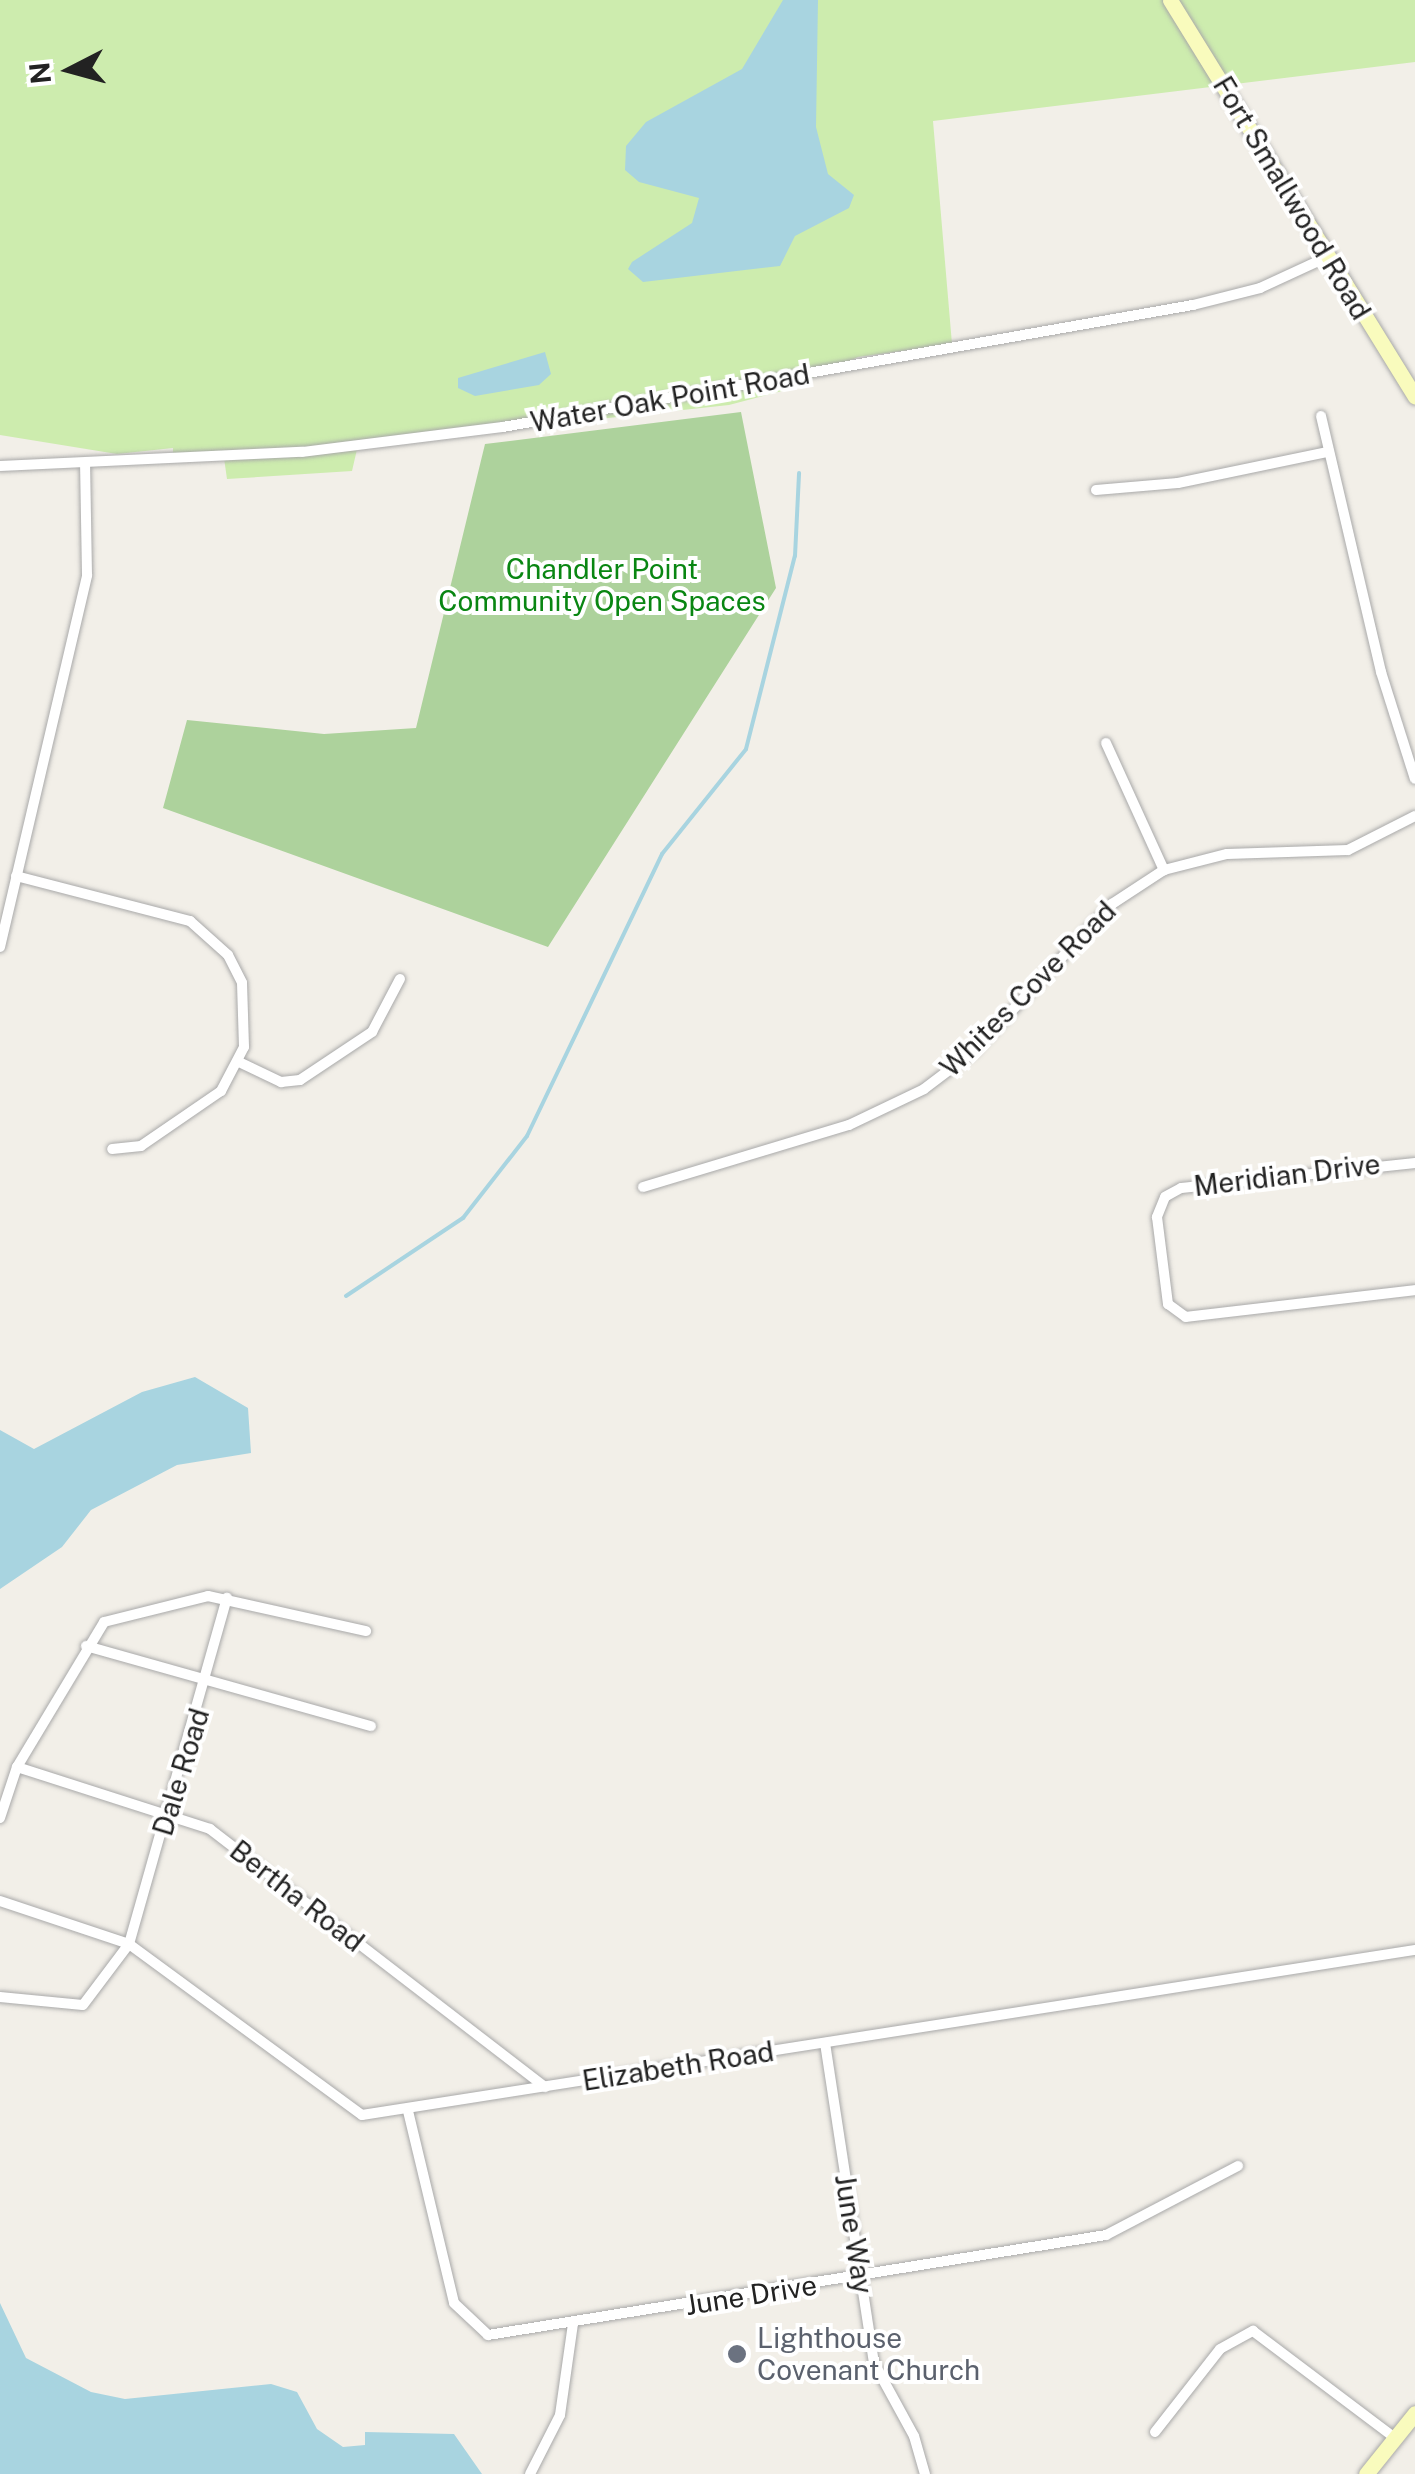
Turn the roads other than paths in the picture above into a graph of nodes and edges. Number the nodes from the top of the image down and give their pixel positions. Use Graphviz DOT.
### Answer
graph roads {
  1 [pos="1170,0"];
  2 [pos="1327,257"];
  3 [pos="1415,396"];
  4 [pos="1321,416"];
  5 [pos="1328,452"];
  6 [pos="85,463"];
  7 [pos="0,466"];
  8 [pos="1096,490"];
  9 [pos="1106,743"];
  10 [pos="1415,780"];
  11 [pos="1415,816"];
  12 [pos="1164,870"];
  13 [pos="16,876"];
  14 [pos="0,947"];
  15 [pos="400,979"];
  16 [pos="239,1062"];
  17 [pos="112,1149"];
  18 [pos="1415,1162"];
  19 [pos="643,1187"];
  20 [pos="1415,1290"];
  21 [pos="227,1598"];
  22 [pos="366,1631"];
  23 [pos="86,1646"];
  24 [pos="208,1681"];
  25 [pos="371,1726"];
  26 [pos="17,1767"];
  27 [pos="169,1814"];
  28 [pos="0,1818"];
  29 [pos="0,1902"];
  30 [pos="129,1944"];
  31 [pos="1415,1950"];
  32 [pos="0,1997"];
  33 [pos="825,2043"];
  34 [pos="546,2088"];
  35 [pos="408,2111"];
  36 [pos="1238,2166"];
  37 [pos="861,2277"];
  38 [pos="573,2324"];
  39 [pos="1415,2413"];
  40 [pos="1155,2432"];
  41 [pos="1395,2438"];
  42 [pos="530,2474"];
  43 [pos="925,2474"];
  44 [pos="1366,2474"];
  1 -- 2 [label="main road, Fort Smallwood Road"];
  2 -- 3 [label="main road, Fort Smallwood Road"];
  2 -- 6 [label="street, Water Oak Point Road"];
  4 -- 5 [label="street"];
  5 -- 8 [label="street"];
  5 -- 10 [label="street"];
  6 -- 7 [label="street, Water Oak Point Road"];
  6 -- 13 [label="street"];
  9 -- 12 [label="street"];
  11 -- 12 [label="street, Whites Cove Road"];
  12 -- 19 [label="street, Whites Cove Road"];
  13 -- 14 [label="street"];
  13 -- 16 [label="street"];
  15 -- 16 [label="street"];
  16 -- 17 [label="street"];
  18 -- 20 [label="street, Meridian Drive"];
  21 -- 22 [label="street"];
  21 -- 23 [label="street"];
  21 -- 24 [label="street, Dale Road"];
  23 -- 24 [label="street"];
  23 -- 26 [label="street"];
  24 -- 25 [label="street"];
  24 -- 27 [label="street, Dale Road"];
  26 -- 27 [label="street, Bertha Road"];
  26 -- 28 [label="street"];
  27 -- 30 [label="street, Dale Road"];
  27 -- 34 [label="street, Bertha Road"];
  29 -- 30 [label="street, Elizabeth Road"];
  30 -- 32 [label="street, Dale Road"];
  30 -- 35 [label="street, Elizabeth Road"];
  31 -- 33 [label="street, Elizabeth Road"];
  33 -- 34 [label="street, Elizabeth Road"];
  33 -- 37 [label="street, June Way"];
  34 -- 35 [label="street, Elizabeth Road"];
  35 -- 38 [label="street, June Drive"];
  36 -- 37 [label="street, June Drive"];
  37 -- 38 [label="street, June Drive"];
  37 -- 43 [label="street, June Way"];
  38 -- 42 [label="street"];
  39 -- 41 [label="main road"];
  40 -- 41 [label="street"];
  41 -- 44 [label="main road"];
}
